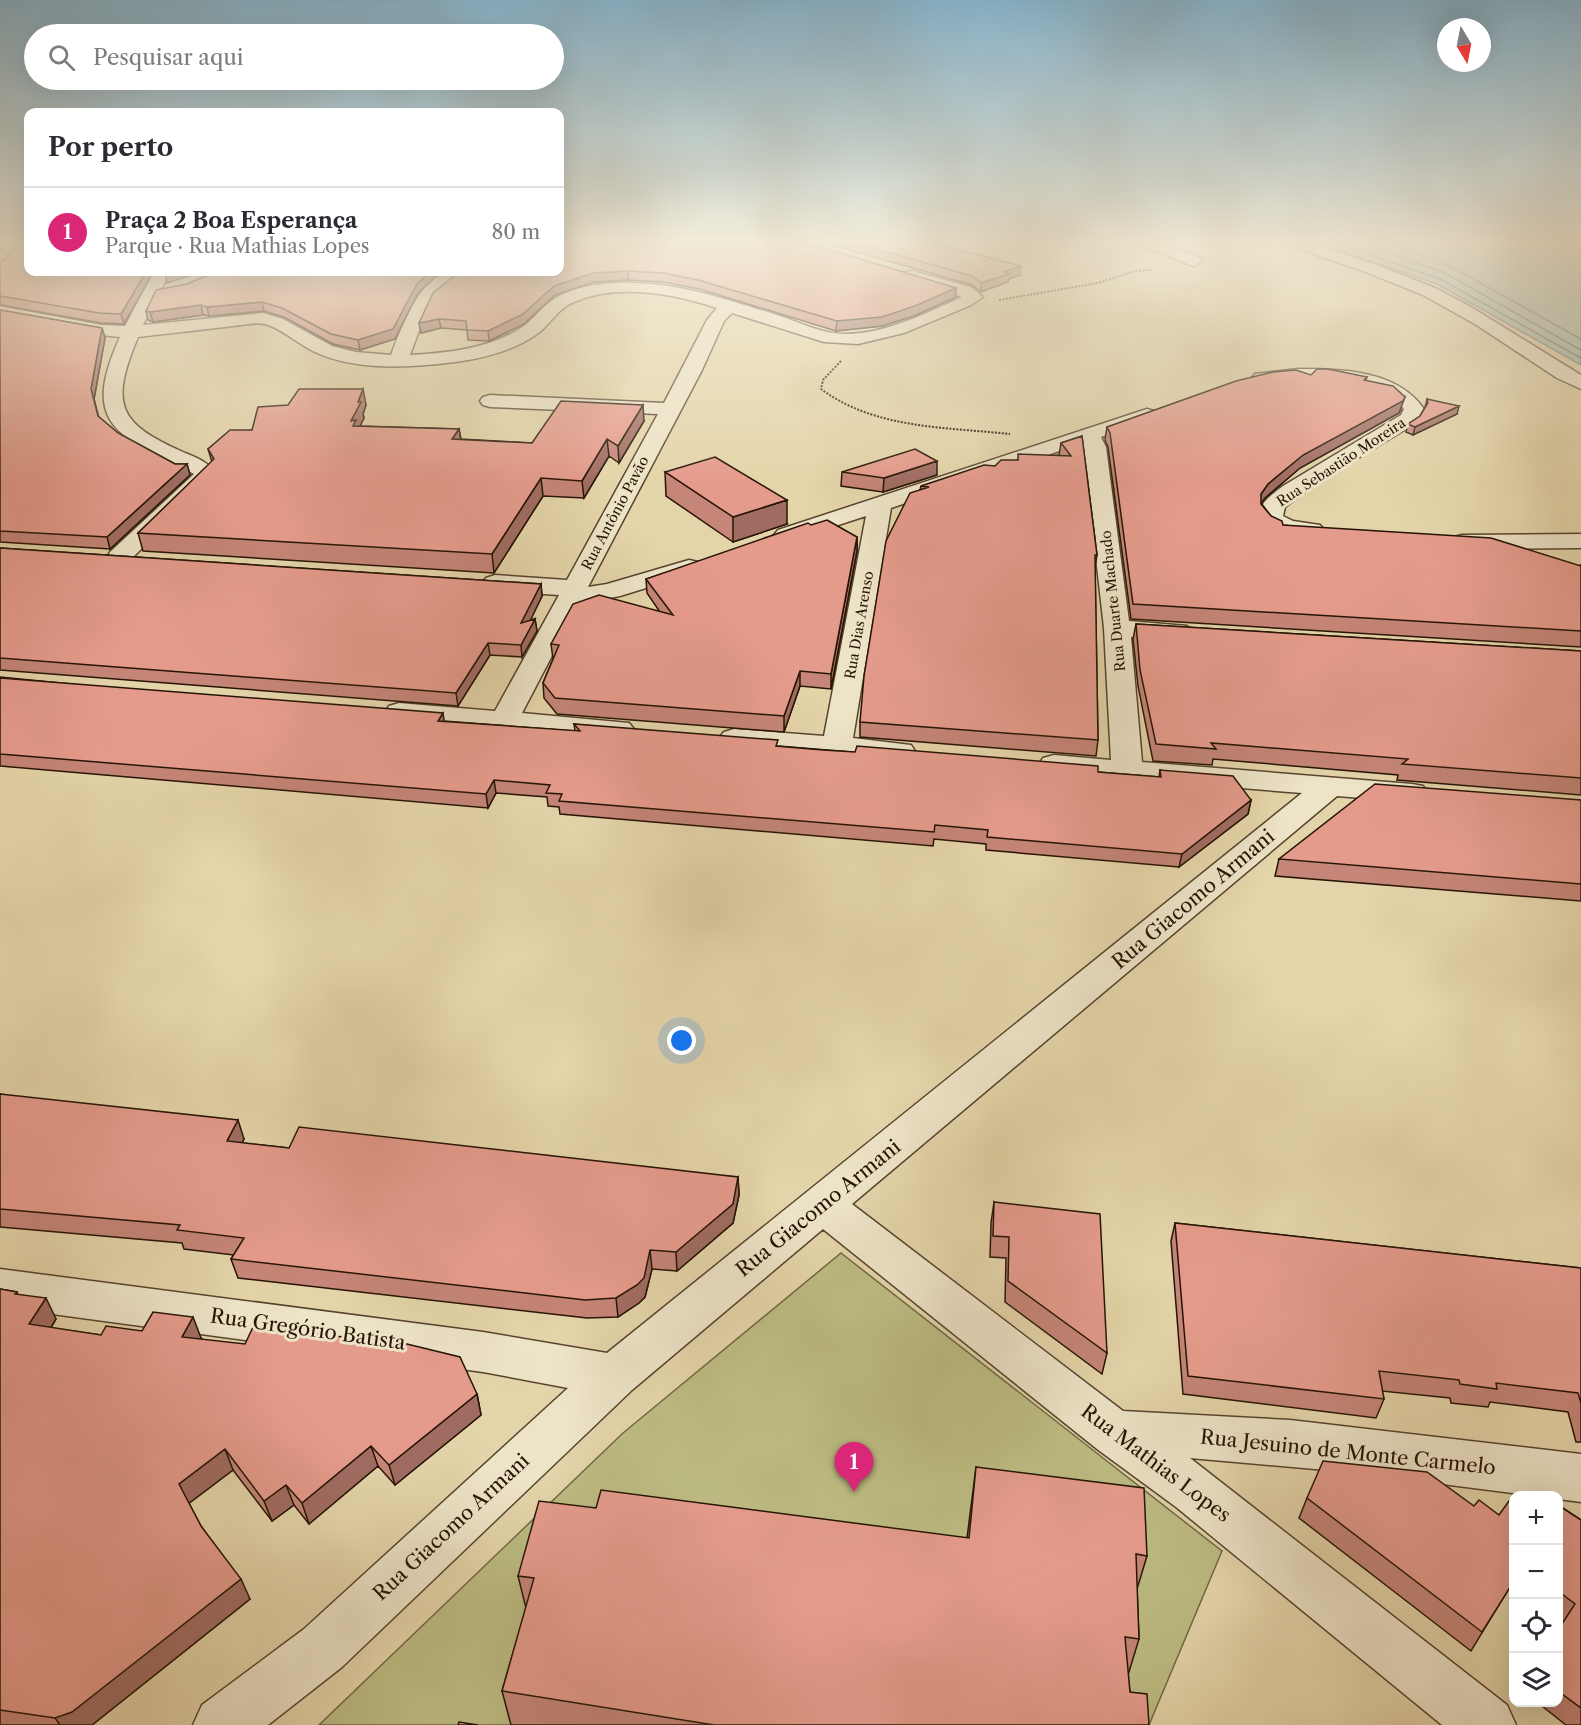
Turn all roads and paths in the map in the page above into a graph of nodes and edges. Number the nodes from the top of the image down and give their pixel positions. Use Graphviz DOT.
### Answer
graph roads {
  1 [pos="61,322"];
  2 [pos="136,322"];
  3 [pos="221,322"];
  4 [pos="277,322"];
  5 [pos="413,322"];
  6 [pos="538,322"];
  7 [pos="715,322"];
  8 [pos="781,322"];
  9 [pos="914,322"];
  10 [pos="1488,322"];
  11 [pos="131,332"];
  12 [pos="843,340"];
  13 [pos="399,360"];
  14 [pos="1581,383"];
  15 [pos="1236,385"];
  16 [pos="490,401"];
  17 [pos="1168,408"];
  18 [pos="671,409"];
  19 [pos="1089,434"];
  20 [pos="1054,447"];
  21 [pos="880,504"];
  22 [pos="1330,532"];
  23 [pos="1437,540"];
  24 [pos="767,541"];
  25 [pos="1581,541"];
  26 [pos="1504,543"];
  27 [pos="154,560"];
  28 [pos="710,560"];
  29 [pos="1559,563"];
  30 [pos="469,581"];
  31 [pos="572,593"];
  32 [pos="1117,628"];
  33 [pos="1200,633"];
  34 [pos="375,710"];
  35 [pos="504,720"];
  36 [pos="647,731"];
  37 [pos="706,736"];
  38 [pos="837,746"];
  39 [pos="930,754"];
  40 [pos="1023,761"];
  41 [pos="1127,770"];
  42 [pos="1329,787"];
  43 [pos="1443,795"];
  44 [pos="823,1205"];
  45 [pos="0,1288"];
  46 [pos="615,1375"];
  47 [pos="1114,1433"];
  48 [pos="1581,1478"];
  49 [pos="323,1648"];
  50 [pos="222,1725"];
  51 [pos="260,1725"];
  52 [pos="1487,1725"];
  1 -- 11 [label="street"];
  2 -- 11 [label="street"];
  3 -- 11 [label="street"];
  4 -- 13 [label="street"];
  5 -- 13 [label="street"];
  6 -- 13 [label="street"];
  7 -- 18 [label="street, Rua Antônio Pavão"];
  8 -- 12 [label="street"];
  9 -- 12 [label="street"];
  10 -- 14 [label="street"];
  11 -- 27 [label="street"];
  12 -- 20 [label="path"];
  15 -- 22 [label="street, Rua Sebastião Moreira"];
  16 -- 18 [label="street"];
  17 -- 19 [label="street"];
  18 -- 31 [label="street, Rua Antônio Pavão"];
  19 -- 20 [label="street"];
  19 -- 32 [label="street, Rua Duarte Machado"];
  20 -- 21 [label="street"];
  21 -- 24 [label="street"];
  21 -- 38 [label="street, Rua Dias Arenso"];
  23 -- 26 [label="street"];
  25 -- 26 [label="street"];
  26 -- 29 [label="street"];
  28 -- 31 [label="street"];
  30 -- 31 [label="street"];
  31 -- 35 [label="street, Rua Antônio Pavão"];
  32 -- 33 [label="street"];
  32 -- 41 [label="street, Rua Duarte Machado"];
  34 -- 35 [label="street"];
  35 -- 36 [label="street"];
  37 -- 38 [label="street"];
  38 -- 39 [label="street"];
  40 -- 41 [label="street"];
  41 -- 42 [label="street"];
  42 -- 43 [label="street"];
  42 -- 44 [label="street, Rua Giacomo Armani"];
  44 -- 46 [label="street, Rua Giacomo Armani"];
  44 -- 47 [label="street, Rua Mathias Lopes"];
  45 -- 46 [label="street, Rua Gregório Batista"];
  46 -- 49 [label="street, Rua Giacomo Armani"];
  47 -- 48 [label="street, Rua Jesuino de Monte Carmelo"];
  47 -- 52 [label="street, Rua Mathias Lopes"];
  49 -- 50 [label="street, Rua Giacomo Armani"];
  49 -- 51 [label="street, Rua Giacomo Armani"];
}
